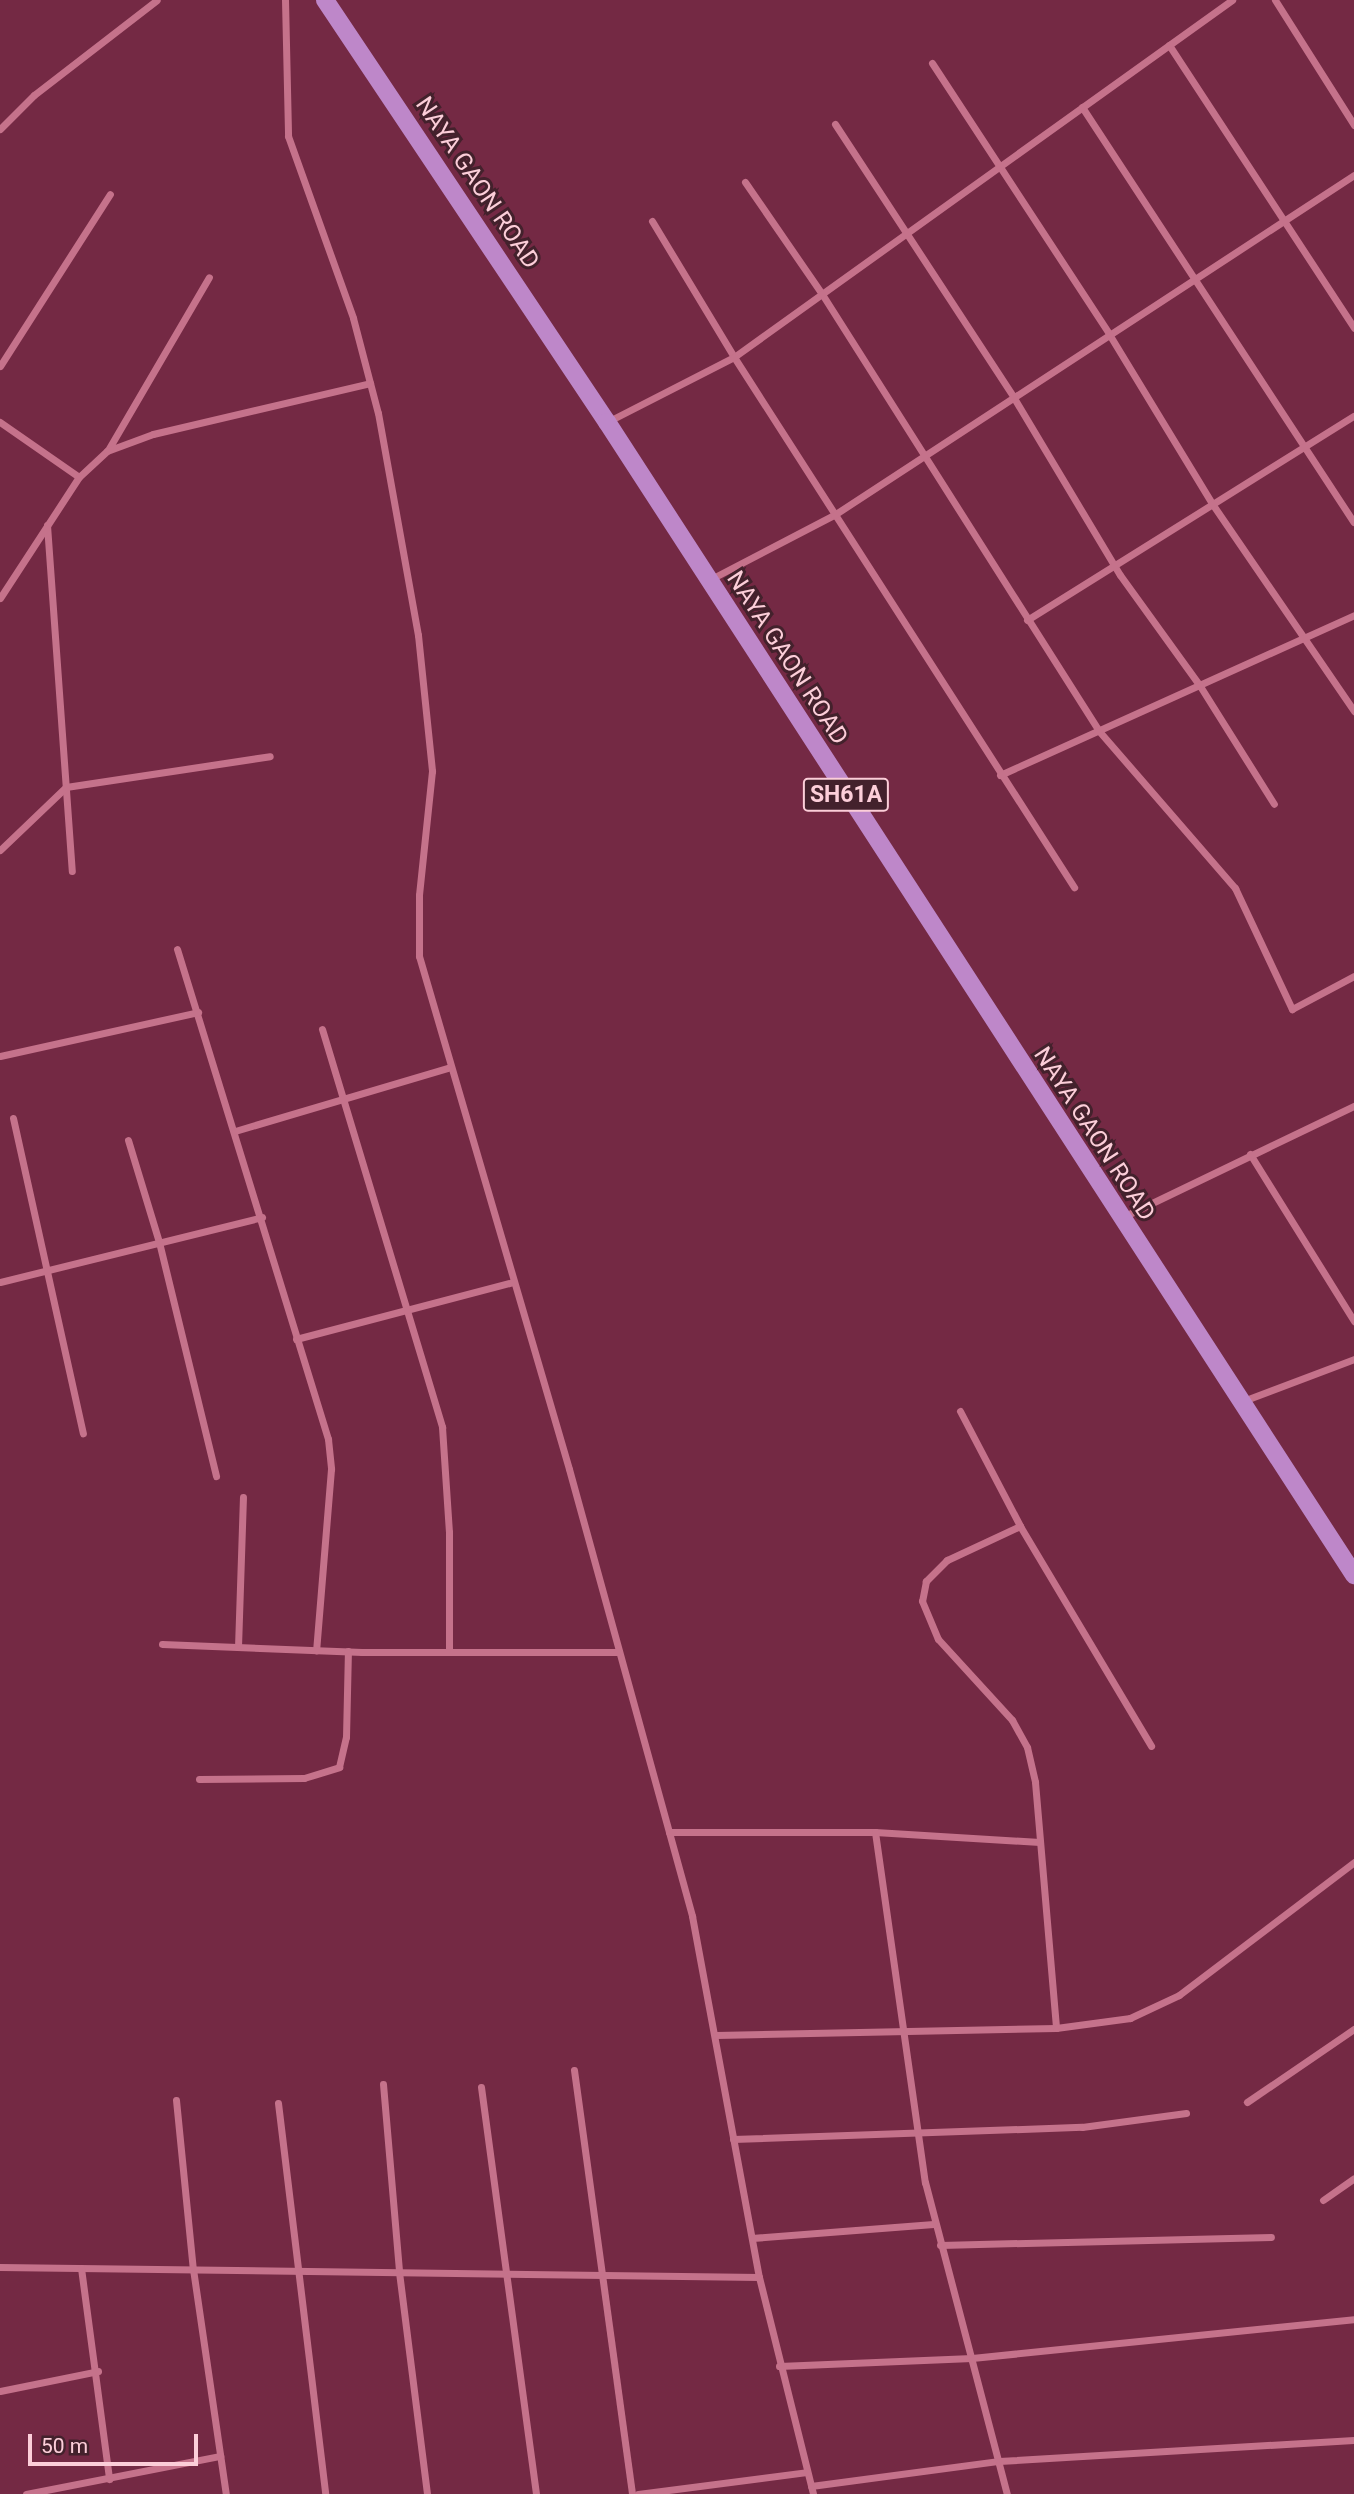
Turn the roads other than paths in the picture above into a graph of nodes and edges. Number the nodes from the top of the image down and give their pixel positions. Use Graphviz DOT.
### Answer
graph roads {
  1 [pos="157,0"];
  2 [pos="285,0"];
  3 [pos="325,0"];
  4 [pos="1232,0"];
  5 [pos="1275,0"];
  6 [pos="1168,46"];
  7 [pos="932,63"];
  8 [pos="1082,107"];
  9 [pos="835,124"];
  10 [pos="1354,125"];
  11 [pos="0,129"];
  12 [pos="1000,165"];
  13 [pos="1354,175"];
  14 [pos="745,182"];
  15 [pos="110,194"];
  16 [pos="652,221"];
  17 [pos="1283,222"];
  18 [pos="907,233"];
  19 [pos="209,277"];
  20 [pos="1196,279"];
  21 [pos="822,294"];
  22 [pos="1354,328"];
  23 [pos="1109,334"];
  24 [pos="734,357"];
  25 [pos="0,366"];
  26 [pos="370,383"];
  27 [pos="1014,398"];
  28 [pos="1354,416"];
  29 [pos="0,422"];
  30 [pos="607,422"];
  31 [pos="1306,447"];
  32 [pos="107,451"];
  33 [pos="922,459"];
  34 [pos="79,477"];
  35 [pos="1213,505"];
  36 [pos="834,515"];
  37 [pos="1354,522"];
  38 [pos="47,524"];
  39 [pos="1115,566"];
  40 [pos="708,580"];
  41 [pos="0,598"];
  42 [pos="1354,615"];
  43 [pos="1027,620"];
  44 [pos="1306,639"];
  45 [pos="1200,686"];
  46 [pos="1354,711"];
  47 [pos="1099,731"];
  48 [pos="270,756"];
  49 [pos="1000,775"];
  50 [pos="66,787"];
  51 [pos="1274,804"];
  52 [pos="0,850"];
  53 [pos="72,871"];
  54 [pos="1074,887"];
  55 [pos="177,949"];
  56 [pos="1354,976"];
  57 [pos="198,1012"];
  58 [pos="322,1029"];
  59 [pos="0,1056"];
  60 [pos="448,1068"];
  61 [pos="343,1099"];
  62 [pos="1354,1105"];
  63 [pos="13,1118"];
  64 [pos="235,1131"];
  65 [pos="128,1140"];
  66 [pos="1250,1154"];
  67 [pos="262,1217"];
  68 [pos="1120,1219"];
  69 [pos="159,1242"];
  70 [pos="49,1270"];
  71 [pos="0,1282"];
  72 [pos="513,1282"];
  73 [pos="408,1308"];
  74 [pos="1354,1321"];
  75 [pos="296,1339"];
  76 [pos="1354,1359"];
  77 [pos="1240,1402"];
  78 [pos="960,1411"];
  79 [pos="83,1433"];
  80 [pos="216,1476"];
  81 [pos="243,1497"];
  82 [pos="1020,1526"];
  83 [pos="1354,1575"];
  84 [pos="162,1644"];
  85 [pos="238,1647"];
  86 [pos="316,1650"];
  87 [pos="348,1651"];
  88 [pos="449,1652"];
  89 [pos="619,1652"];
  90 [pos="1151,1746"];
  91 [pos="199,1779"];
  92 [pos="670,1832"];
  93 [pos="875,1832"];
  94 [pos="1040,1842"];
  95 [pos="1354,1862"];
  96 [pos="1056,2028"];
  97 [pos="904,2029"];
  98 [pos="1354,2029"];
  99 [pos="716,2035"];
  100 [pos="574,2070"];
  101 [pos="383,2084"];
  102 [pos="481,2087"];
  103 [pos="176,2100"];
  104 [pos="1247,2102"];
  105 [pos="278,2103"];
  106 [pos="1186,2113"];
  107 [pos="919,2136"];
  108 [pos="733,2139"];
  109 [pos="1354,2178"];
  110 [pos="1323,2200"];
  111 [pos="933,2224"];
  112 [pos="1271,2237"];
  113 [pos="752,2238"];
  114 [pos="940,2245"];
  115 [pos="0,2267"];
  116 [pos="81,2268"];
  117 [pos="193,2269"];
  118 [pos="297,2270"];
  119 [pos="399,2272"];
  120 [pos="504,2273"];
  121 [pos="605,2274"];
  122 [pos="759,2277"];
  123 [pos="1354,2319"];
  124 [pos="972,2358"];
  125 [pos="779,2366"];
  126 [pos="98,2371"];
  127 [pos="0,2391"];
  128 [pos="1354,2440"];
  129 [pos="220,2456"];
  130 [pos="999,2461"];
  131 [pos="807,2472"];
  132 [pos="109,2479"];
  133 [pos="812,2490"];
  134 [pos="26,2494"];
  135 [pos="226,2494"];
  136 [pos="325,2494"];
  137 [pos="427,2494"];
  138 [pos="536,2494"];
  139 [pos="632,2494"];
  140 [pos="638,2494"];
  141 [pos="1007,2494"];
  1 -- 11 [label="street"];
  2 -- 26 [label="street"];
  3 -- 30 [label="main road, NAYA GAON ROAD / SH61A"];
  4 -- 6 [label="street"];
  5 -- 10 [label="street"];
  6 -- 8 [label="street"];
  6 -- 17 [label="street"];
  7 -- 12 [label="street"];
  8 -- 12 [label="street"];
  8 -- 20 [label="street"];
  9 -- 18 [label="street"];
  12 -- 18 [label="street"];
  12 -- 23 [label="street"];
  13 -- 17 [label="street"];
  14 -- 21 [label="street"];
  15 -- 25 [label="street"];
  16 -- 24 [label="street"];
  17 -- 20 [label="street"];
  17 -- 22 [label="street"];
  18 -- 21 [label="street"];
  18 -- 27 [label="street"];
  19 -- 32 [label="street"];
  20 -- 23 [label="street"];
  20 -- 31 [label="street"];
  21 -- 24 [label="street"];
  21 -- 33 [label="street"];
  23 -- 27 [label="street"];
  23 -- 35 [label="street"];
  24 -- 30 [label="street"];
  24 -- 36 [label="street"];
  26 -- 32 [label="street"];
  26 -- 60 [label="street"];
  27 -- 33 [label="street"];
  27 -- 39 [label="street"];
  28 -- 31 [label="street"];
  29 -- 34 [label="street"];
  30 -- 40 [label="main road, NAYA GAON ROAD / SH61A"];
  31 -- 35 [label="street"];
  31 -- 37 [label="street"];
  32 -- 34 [label="street"];
  33 -- 36 [label="street"];
  33 -- 43 [label="street"];
  34 -- 38 [label="street"];
  35 -- 39 [label="street"];
  35 -- 44 [label="street"];
  36 -- 40 [label="street"];
  36 -- 49 [label="street"];
  38 -- 41 [label="street"];
  38 -- 50 [label="street"];
  39 -- 43 [label="street"];
  39 -- 45 [label="street"];
  40 -- 68 [label="main road, NAYA GAON ROAD / SH61A"];
  42 -- 44 [label="street"];
  43 -- 47 [label="street"];
  44 -- 45 [label="street"];
  44 -- 46 [label="street"];
  45 -- 47 [label="street"];
  45 -- 51 [label="street"];
  47 -- 49 [label="street"];
  47 -- 56 [label="street"];
  48 -- 50 [label="street"];
  49 -- 54 [label="street"];
  50 -- 52 [label="street"];
  50 -- 53 [label="street"];
  55 -- 57 [label="street"];
  57 -- 59 [label="street"];
  57 -- 64 [label="street"];
  58 -- 61 [label="street"];
  60 -- 61 [label="street"];
  60 -- 72 [label="street"];
  61 -- 64 [label="street"];
  61 -- 73 [label="street"];
  62 -- 66 [label="street"];
  63 -- 70 [label="street"];
  64 -- 67 [label="street"];
  65 -- 69 [label="street"];
  66 -- 68 [label="street"];
  66 -- 74 [label="street"];
  67 -- 69 [label="street"];
  67 -- 75 [label="street"];
  68 -- 77 [label="main road, NAYA GAON ROAD / SH61A"];
  69 -- 70 [label="street"];
  69 -- 80 [label="street"];
  70 -- 71 [label="street"];
  70 -- 79 [label="street"];
  72 -- 73 [label="street"];
  72 -- 89 [label="street"];
  73 -- 75 [label="street"];
  73 -- 88 [label="street"];
  75 -- 86 [label="street"];
  76 -- 77 [label="street"];
  77 -- 83 [label="main road, NAYA GAON ROAD / SH61A"];
  78 -- 82 [label="street"];
  81 -- 85 [label="street"];
  82 -- 90 [label="street"];
  82 -- 94 [label="street"];
  84 -- 85 [label="street"];
  85 -- 86 [label="street"];
  86 -- 87 [label="street"];
  87 -- 88 [label="street"];
  87 -- 91 [label="street"];
  88 -- 89 [label="street"];
  89 -- 92 [label="street"];
  92 -- 93 [label="street"];
  92 -- 99 [label="street"];
  93 -- 94 [label="street"];
  93 -- 97 [label="street"];
  94 -- 96 [label="street"];
  95 -- 96 [label="street"];
  96 -- 97 [label="street"];
  97 -- 99 [label="street"];
  97 -- 107 [label="street"];
  98 -- 104 [label="street"];
  99 -- 108 [label="street"];
  100 -- 121 [label="street"];
  101 -- 119 [label="street"];
  102 -- 120 [label="street"];
  103 -- 117 [label="street"];
  105 -- 118 [label="street"];
  106 -- 107 [label="street"];
  107 -- 108 [label="street"];
  107 -- 111 [label="street"];
  108 -- 113 [label="street"];
  109 -- 110 [label="street"];
  111 -- 113 [label="street"];
  111 -- 114 [label="street"];
  112 -- 114 [label="street"];
  113 -- 122 [label="street"];
  114 -- 124 [label="street"];
  115 -- 116 [label="street"];
  116 -- 117 [label="street"];
  116 -- 126 [label="street"];
  117 -- 118 [label="street"];
  117 -- 129 [label="street"];
  118 -- 119 [label="street"];
  118 -- 136 [label="street"];
  119 -- 120 [label="street"];
  119 -- 137 [label="street"];
  120 -- 121 [label="street"];
  120 -- 138 [label="street"];
  121 -- 122 [label="street"];
  121 -- 139 [label="street"];
  122 -- 125 [label="street"];
  123 -- 124 [label="street"];
  124 -- 125 [label="street"];
  124 -- 130 [label="street"];
  125 -- 131 [label="street"];
  126 -- 127 [label="street"];
  126 -- 132 [label="street"];
  128 -- 130 [label="street"];
  129 -- 132 [label="street"];
  129 -- 135 [label="street"];
  130 -- 133 [label="street"];
  130 -- 141 [label="street"];
  131 -- 133 [label="street"];
  131 -- 140 [label="street"];
  132 -- 134 [label="street"];
}
